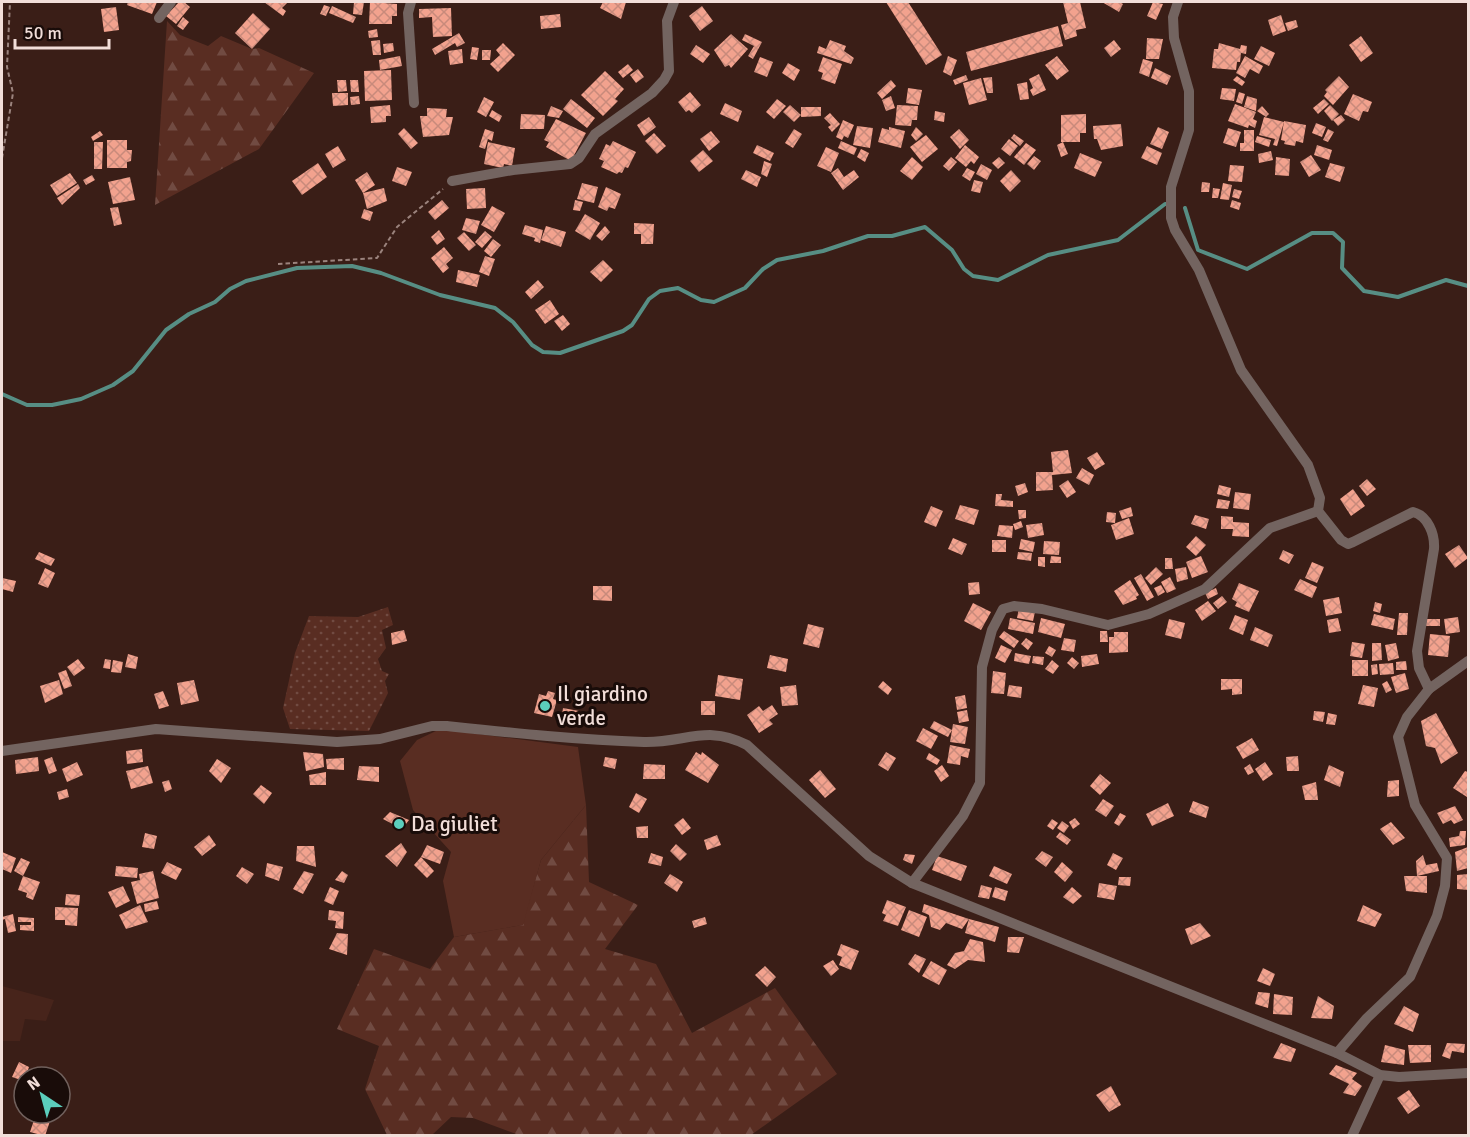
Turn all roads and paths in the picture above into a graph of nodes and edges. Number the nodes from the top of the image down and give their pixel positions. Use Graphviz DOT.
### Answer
graph roads {
  1 [pos="10,2"];
  2 [pos="171,2"];
  3 [pos="411,2"];
  4 [pos="674,2"];
  5 [pos="1178,2"];
  6 [pos="159,18"];
  7 [pos="414,102"];
  8 [pos="2,158"];
  9 [pos="452,181"];
  10 [pos="278,264"];
  11 [pos="1318,511"];
  12 [pos="1468,661"];
  13 [pos="1429,688"];
  14 [pos="2,751"];
  15 [pos="912,883"];
  16 [pos="1337,1053"];
  17 [pos="1468,1073"];
  18 [pos="1380,1075"];
  19 [pos="1352,1136"];
  1 -- 8 [label="path"];
  2 -- 6 [label="street"];
  3 -- 7 [label="street"];
  4 -- 9 [label="street"];
  5 -- 11 [label="street"];
  9 -- 10 [label="path"];
  11 -- 13 [label="street"];
  11 -- 15 [label="street"];
  12 -- 13 [label="street"];
  13 -- 16 [label="street"];
  14 -- 15 [label="street"];
  15 -- 16 [label="street"];
  16 -- 18 [label="street"];
  17 -- 18 [label="street"];
  18 -- 19 [label="street"];
}
